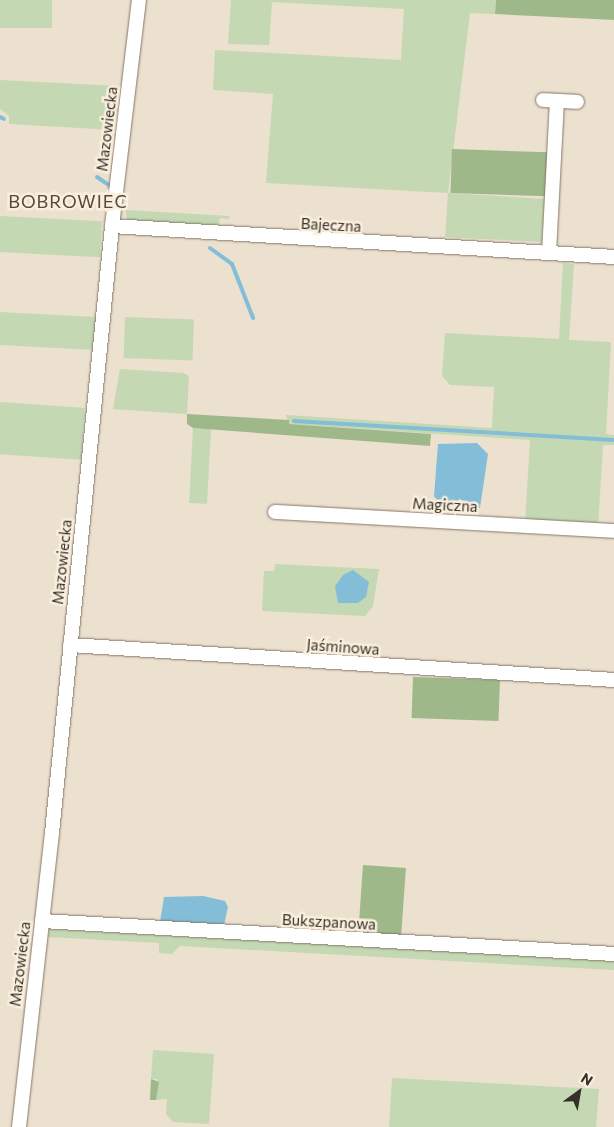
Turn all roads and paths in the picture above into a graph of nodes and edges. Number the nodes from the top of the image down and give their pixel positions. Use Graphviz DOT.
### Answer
graph roads {
  1 [pos="139,0"];
  2 [pos="577,102"];
  3 [pos="112,226"];
  4 [pos="549,253"];
  5 [pos="614,257"];
  6 [pos="275,512"];
  7 [pos="614,531"];
  8 [pos="70,645"];
  9 [pos="614,680"];
  10 [pos="42,921"];
  11 [pos="614,954"];
  12 [pos="19,1127"];
  1 -- 3 [label="street, Mazowiecka"];
  2 -- 4 [label="street"];
  3 -- 4 [label="street, Bajeczna"];
  3 -- 8 [label="street, Mazowiecka"];
  4 -- 5 [label="street, Bajeczna"];
  6 -- 7 [label="street, Magiczna"];
  8 -- 9 [label="street, Jaśminowa"];
  8 -- 10 [label="street, Mazowiecka"];
  10 -- 11 [label="street, Bukszpanowa"];
  10 -- 12 [label="street, Mazowiecka"];
}
